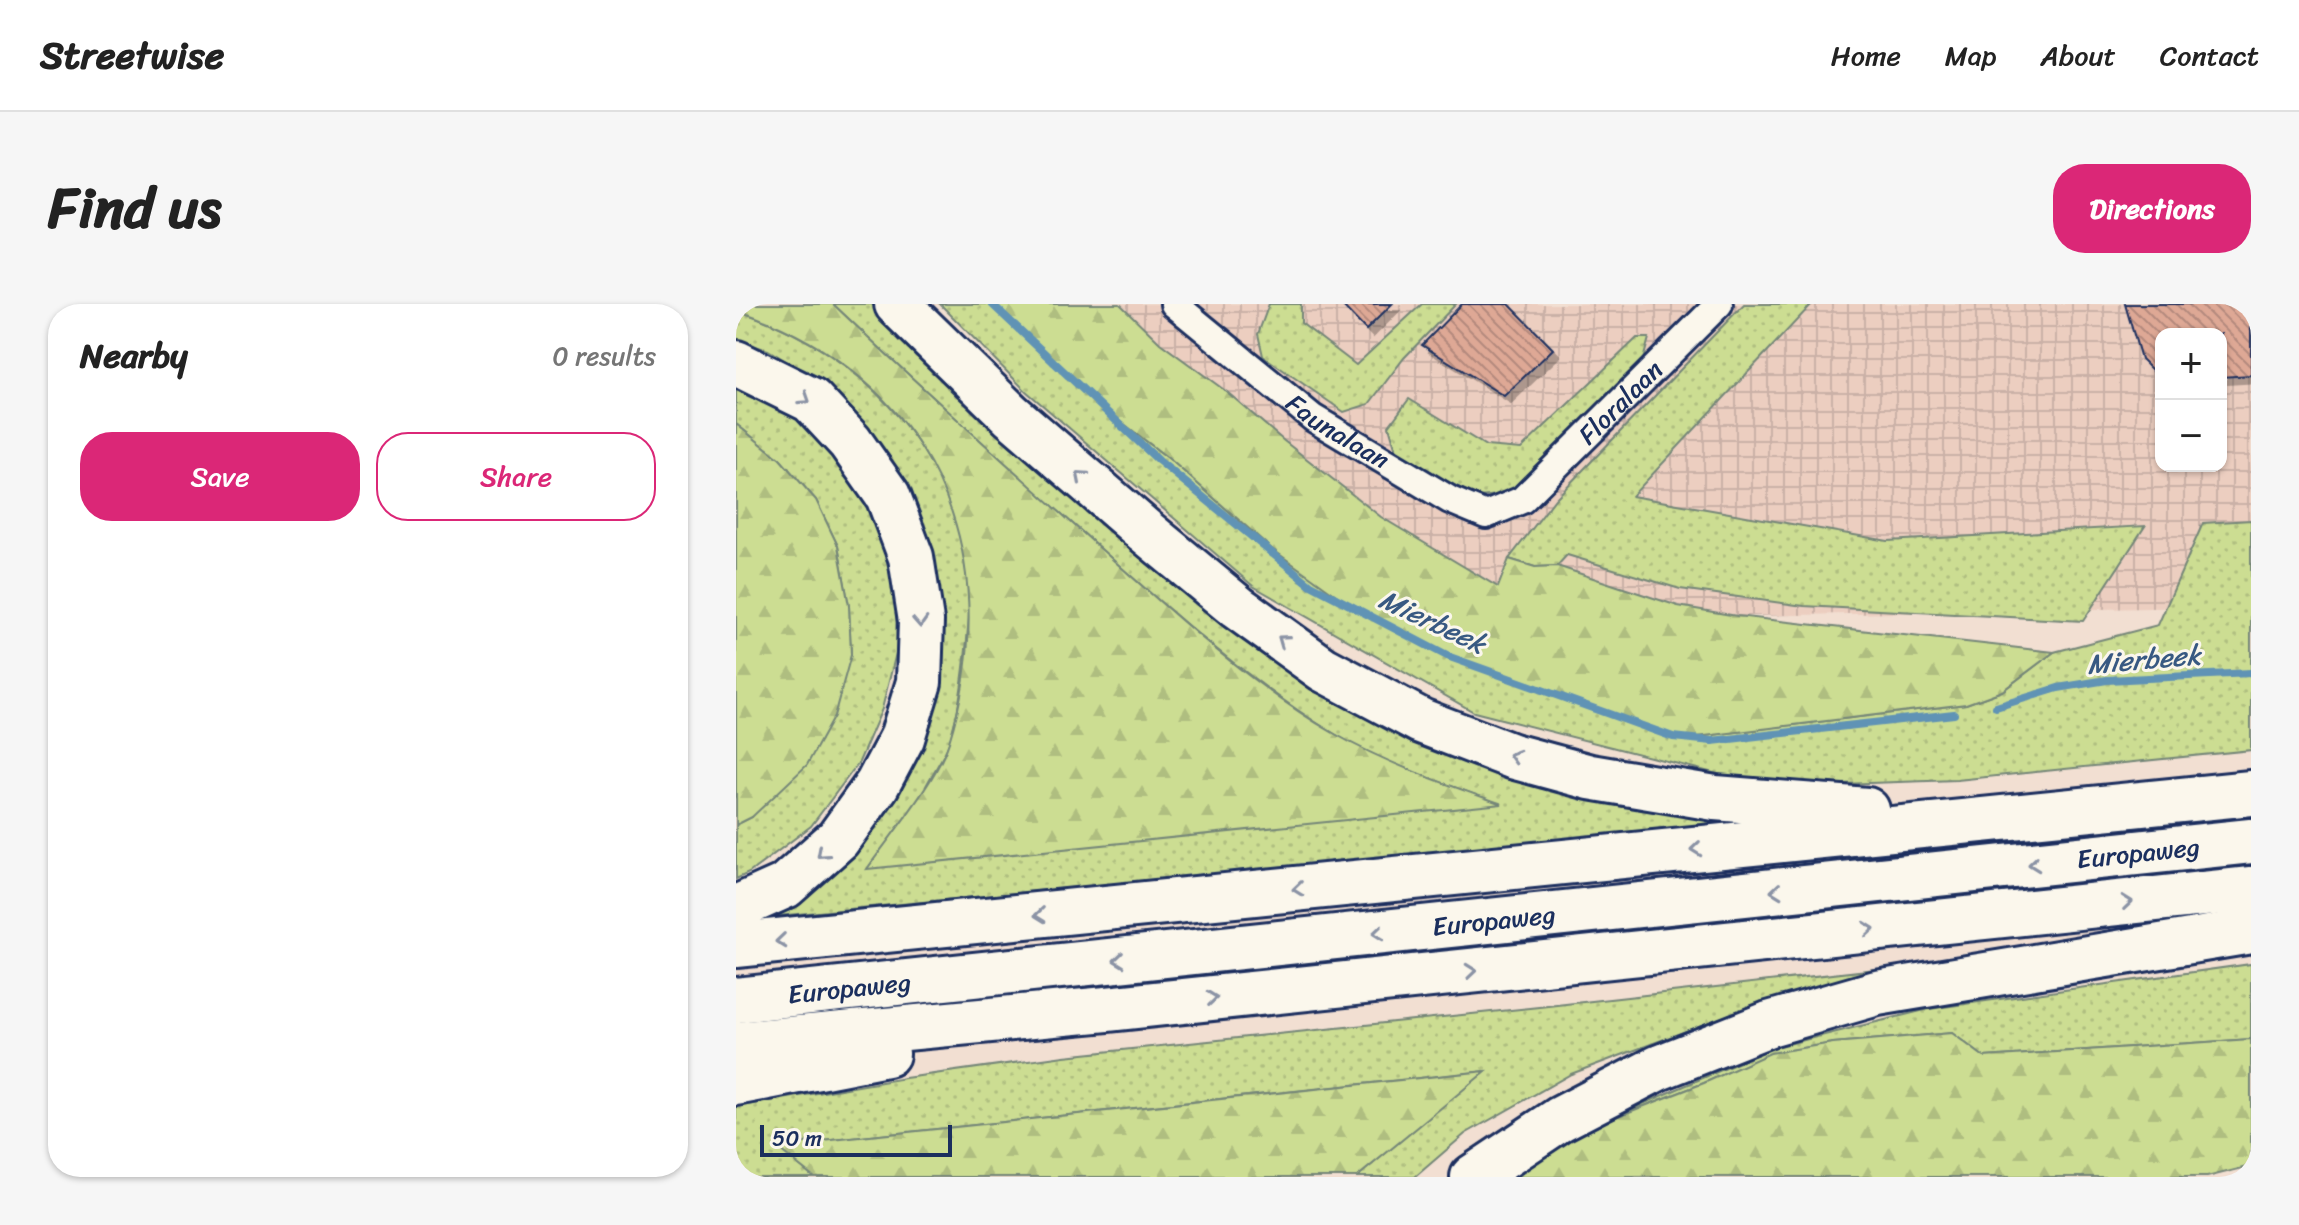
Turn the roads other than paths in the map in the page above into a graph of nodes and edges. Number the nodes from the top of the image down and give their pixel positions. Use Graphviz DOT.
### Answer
graph roads {
  1 [pos="897,304"];
  2 [pos="1174,304"];
  3 [pos="1719,304"];
  4 [pos="736,363"];
  5 [pos="1522,500"];
  6 [pos="2251,793"];
  7 [pos="1997,819"];
  8 [pos="2251,841"];
  9 [pos="2251,889"];
  10 [pos="736,908"];
  11 [pos="2251,931"];
  12 [pos="736,945"];
  13 [pos="736,1000"];
  14 [pos="1107,1009"];
  15 [pos="736,1044"];
  16 [pos="736,1083"];
  17 [pos="1473,1177"];
  7 -- 1 [label="highway, one-way"];
  2 -- 5 [label="street, Faunalaan"];
  3 -- 5 [label="street, Floralaan"];
  4 -- 10 [label="highway, one-way"];
  6 -- 7 [label="highway"];
  7 -- 12 [label="highway, one-way"];
  8 -- 13 [label="highway, Europaweg, one-way"];
  14 -- 9 [label="highway, Europaweg, one-way"];
  11 -- 17 [label="highway"];
  14 -- 15 [label="highway, Europaweg"];
  14 -- 16 [label="highway"];
}
